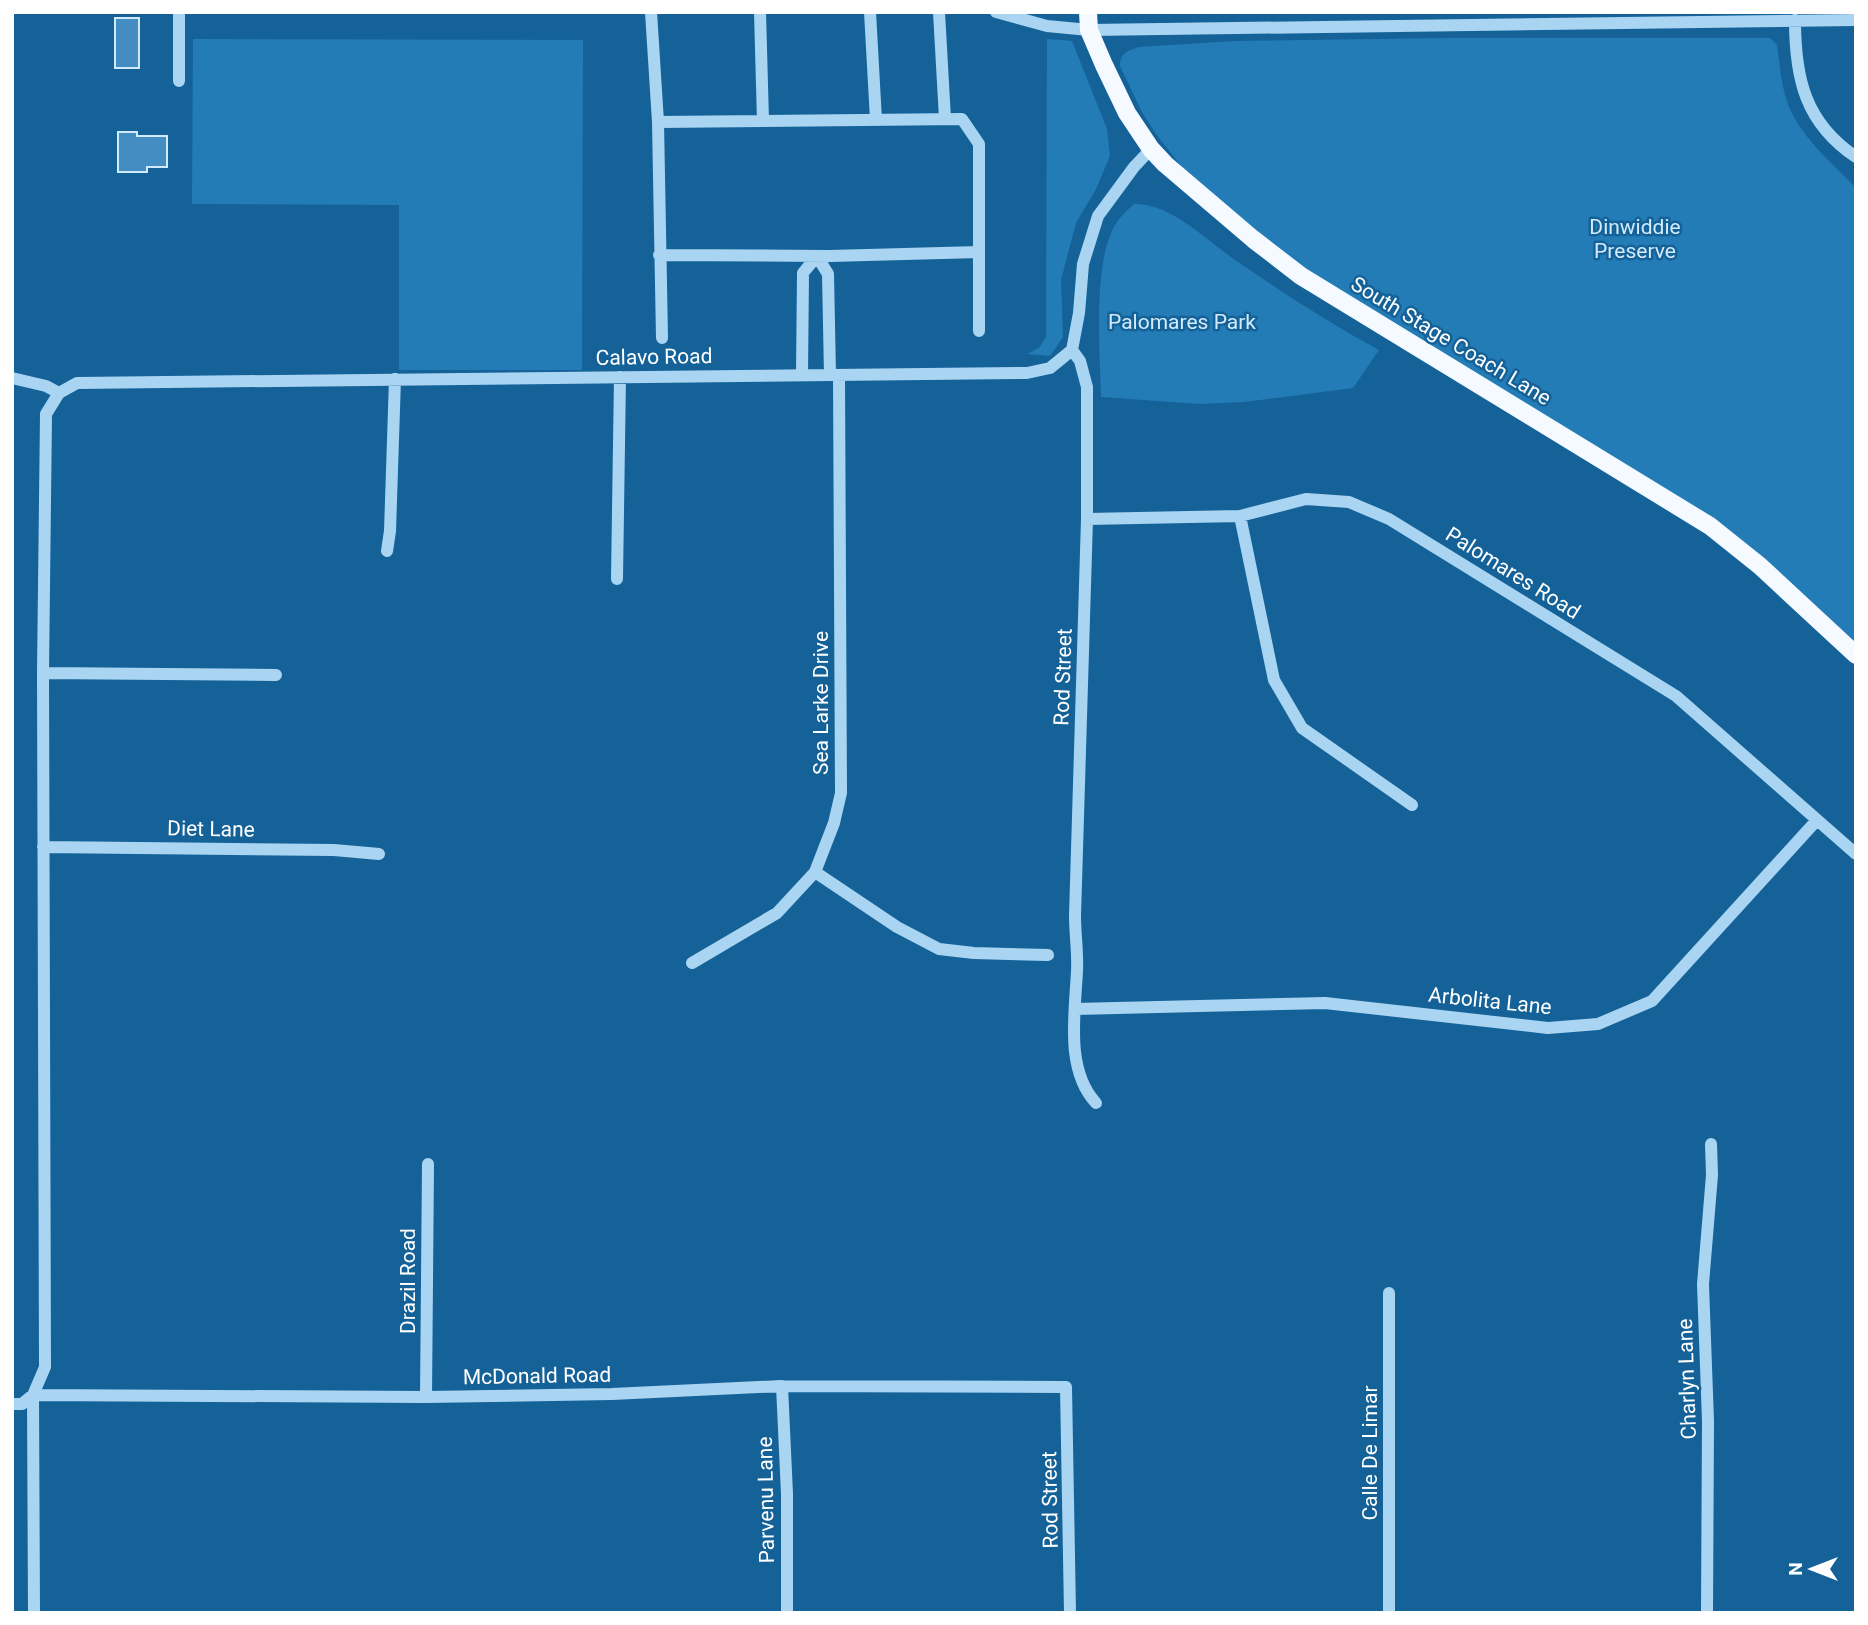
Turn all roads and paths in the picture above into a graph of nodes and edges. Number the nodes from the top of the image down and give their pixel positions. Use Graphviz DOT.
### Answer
graph roads {
  1 [pos="179,12"];
  2 [pos="651,12"];
  3 [pos="760,12"];
  4 [pos="870,12"];
  5 [pos="939,12"];
  6 [pos="996,12"];
  7 [pos="1789,18"];
  8 [pos="1433,19"];
  9 [pos="1856,20"];
  10 [pos="1088,21"];
  11 [pos="179,80"];
  12 [pos="944,119"];
  13 [pos="876,120"];
  14 [pos="763,121"];
  15 [pos="658,122"];
  16 [pos="1151,149"];
  17 [pos="1856,158"];
  18 [pos="979,252"];
  19 [pos="659,255"];
  20 [pos="817,256"];
  21 [pos="979,331"];
  22 [pos="662,338"];
  23 [pos="1072,350"];
  24 [pos="802,374"];
  25 [pos="835,375"];
  26 [pos="620,377"];
  27 [pos="12,378"];
  28 [pos="395,379"];
  29 [pos="59,393"];
  30 [pos="1240,516"];
  31 [pos="1087,519"];
  32 [pos="387,551"];
  33 [pos="617,579"];
  34 [pos="1856,654"];
  35 [pos="43,673"];
  36 [pos="276,675"];
  37 [pos="1412,805"];
  38 [pos="1817,820"];
  39 [pos="43,847"];
  40 [pos="379,854"];
  41 [pos="1856,854"];
  42 [pos="815,872"];
  43 [pos="1048,955"];
  44 [pos="692,963"];
  45 [pos="1075,1009"];
  46 [pos="1096,1103"];
  47 [pos="1711,1144"];
  48 [pos="428,1164"];
  49 [pos="1389,1293"];
  50 [pos="782,1387"];
  51 [pos="1066,1387"];
  52 [pos="33,1395"];
  53 [pos="426,1397"];
  54 [pos="12,1404"];
  55 [pos="34,1613"];
  56 [pos="787,1613"];
  57 [pos="1070,1613"];
  58 [pos="1389,1613"];
  59 [pos="1707,1613"];
  1 -- 11 [label="street"];
  2 -- 15 [label="street"];
  3 -- 14 [label="street"];
  4 -- 13 [label="street"];
  5 -- 12 [label="street"];
  6 -- 10 [label="street"];
  7 -- 8 [label="street"];
  7 -- 9 [label="street"];
  7 -- 17 [label="street"];
  8 -- 10 [label="street"];
  10 -- 16 [label="main road, South Stage Coach Lane"];
  12 -- 13 [label="street"];
  12 -- 18 [label="street"];
  13 -- 14 [label="street"];
  14 -- 15 [label="street"];
  15 -- 19 [label="street"];
  16 -- 23 [label="street"];
  16 -- 34 [label="main road, South Stage Coach Lane"];
  18 -- 20 [label="street"];
  18 -- 21 [label="street"];
  19 -- 20 [label="street"];
  19 -- 22 [label="street"];
  20 -- 24 [label="street"];
  20 -- 25 [label="street, Sea Larke Drive"];
  23 -- 25 [label="street, Calavo Road"];
  23 -- 31 [label="street, Rod Street"];
  24 -- 25 [label="street, Calavo Road"];
  24 -- 26 [label="street, Calavo Road"];
  25 -- 42 [label="street, Sea Larke Drive"];
  26 -- 28 [label="street, Calavo Road"];
  26 -- 33 [label="street"];
  27 -- 29 [label="street"];
  28 -- 29 [label="street, Calavo Road"];
  28 -- 32 [label="street"];
  29 -- 35 [label="street"];
  30 -- 31 [label="street, Palomares Road"];
  30 -- 37 [label="street"];
  30 -- 38 [label="street, Palomares Road"];
  31 -- 45 [label="street, Rod Street"];
  35 -- 36 [label="street"];
  35 -- 39 [label="street"];
  38 -- 41 [label="street, Palomares Road"];
  38 -- 45 [label="street, Arbolita Lane"];
  39 -- 40 [label="street, Diet Lane"];
  39 -- 52 [label="street"];
  42 -- 43 [label="street"];
  42 -- 44 [label="street, Sea Larke Drive"];
  45 -- 46 [label="street, Rod Street"];
  47 -- 59 [label="street, Charlyn Lane"];
  48 -- 53 [label="street, Drazil Road"];
  49 -- 58 [label="street, Calle De Limar"];
  50 -- 51 [label="street, McDonald Road"];
  50 -- 53 [label="street, McDonald Road"];
  50 -- 56 [label="street, Parvenu Lane"];
  51 -- 57 [label="street, Rod Street"];
  52 -- 53 [label="street, McDonald Road"];
  52 -- 54 [label="street, McDonald Road"];
  52 -- 55 [label="street"];
}
